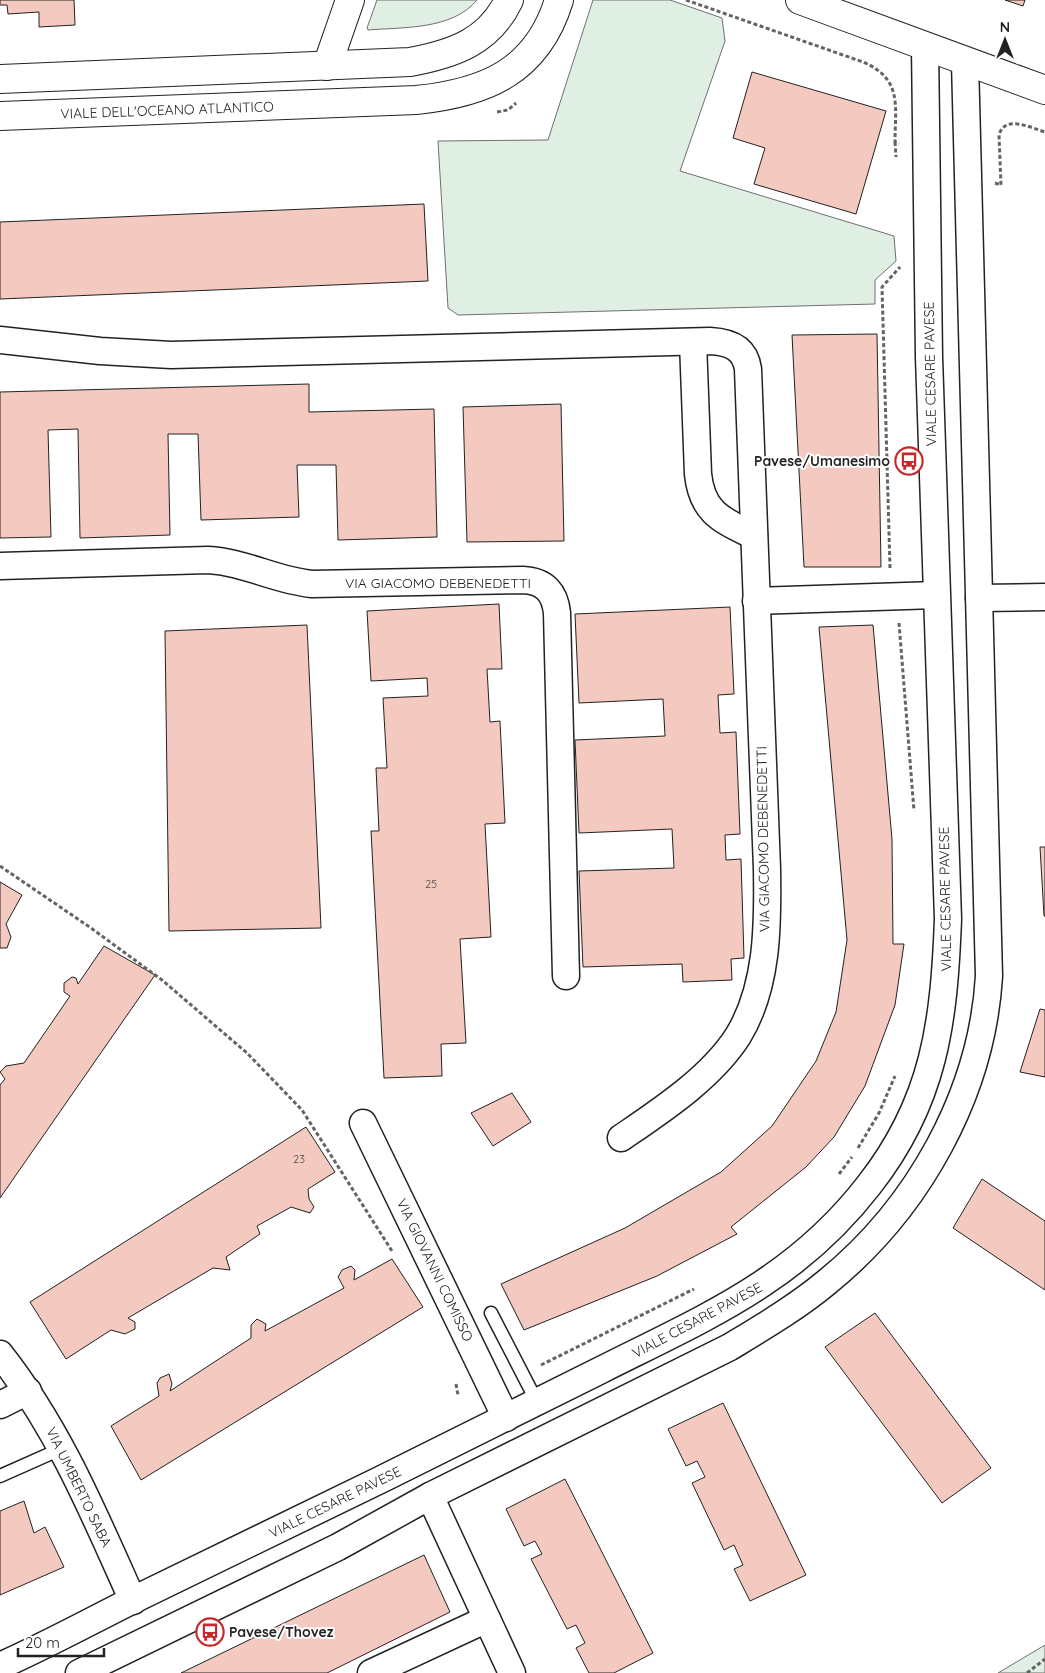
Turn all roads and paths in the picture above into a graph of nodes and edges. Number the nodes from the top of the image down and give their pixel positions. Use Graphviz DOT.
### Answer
graph roads {
  1 [pos="350,0"];
  2 [pos="509,0"];
  3 [pos="559,0"];
  4 [pos="686,0"];
  5 [pos="800,0"];
  6 [pos="925,46"];
  7 [pos="965,62"];
  8 [pos="327,66"];
  9 [pos="0,79"];
  10 [pos="1045,90"];
  11 [pos="0,116"];
  12 [pos="1045,132"];
  13 [pos="895,142"];
  14 [pos="926,155"];
  15 [pos="896,161"];
  16 [pos="968,172"];
  17 [pos="903,264"];
  18 [pos="0,340"];
  19 [pos="693,342"];
  20 [pos="929,358"];
  21 [pos="971,358"];
  22 [pos="754,536"];
  23 [pos="0,566"];
  24 [pos="898,571"];
  25 [pos="936,595"];
  26 [pos="1045,597"];
  27 [pos="980,598"];
  28 [pos="756,601"];
  29 [pos="907,621"];
  30 [pos="915,820"];
  31 [pos="0,866"];
  32 [pos="988,893"];
  33 [pos="947,896"];
  34 [pos="566,976"];
  35 [pos="898,1069"];
  36 [pos="363,1123"];
  37 [pos="622,1138"];
  38 [pos="834,1180"];
  39 [pos="804,1255"];
  40 [pos="397,1259"];
  41 [pos="827,1282"];
  42 [pos="702,1285"];
  43 [pos="491,1313"];
  44 [pos="0,1354"];
  45 [pos="523,1374"];
  46 [pos="456,1378"];
  47 [pos="28,1391"];
  48 [pos="458,1395"];
  49 [pos="537,1402"];
  50 [pos="0,1405"];
  51 [pos="506,1418"];
  52 [pos="63,1448"];
  53 [pos="0,1476"];
  54 [pos="430,1496"];
  55 [pos="133,1600"];
  56 [pos="487,1619"];
  57 [pos="1045,1658"];
  58 [pos="7,1667"];
  59 [pos="79,1673"];
  60 [pos="371,1673"];
  61 [pos="512,1673"];
  62 [pos="1027,1673"];
  1 -- 8 [label="main road"];
  2 -- 8 [label="main road"];
  3 -- 11 [label="main road, VIALE DELL'OCEANO ATLANTICO"];
  4 -- 13 [label="path"];
  5 -- 6 [label="main road"];
  6 -- 7 [label="main road"];
  6 -- 14 [label="street, VIALE CESARE PAVESE"];
  7 -- 10 [label="main road"];
  7 -- 16 [label="street"];
  8 -- 9 [label="main road"];
  12 -- 16 [label="path"];
  13 -- 14 [label="path"];
  13 -- 15 [label="path"];
  14 -- 20 [label="street, VIALE CESARE PAVESE"];
  16 -- 21 [label="street"];
  17 -- 24 [label="path"];
  18 -- 19 [label="street, VIA GIACOMO DEBENEDETTI"];
  19 -- 22 [label="street"];
  19 -- 22 [label="street, VIA GIACOMO DEBENEDETTI"];
  20 -- 21 [label="street"];
  20 -- 25 [label="street, VIALE CESARE PAVESE"];
  21 -- 27 [label="street"];
  22 -- 28 [label="street, VIA GIACOMO DEBENEDETTI"];
  23 -- 34 [label="street, VIA GIACOMO DEBENEDETTI"];
  25 -- 28 [label="street"];
  25 -- 33 [label="street, VIALE CESARE PAVESE"];
  26 -- 27 [label="street"];
  27 -- 32 [label="street"];
  28 -- 37 [label="street, VIA GIACOMO DEBENEDETTI"];
  29 -- 30 [label="path"];
  31 -- 40 [label="path"];
  32 -- 33 [label="street"];
  32 -- 41 [label="street"];
  33 -- 39 [label="street, VIALE CESARE PAVESE"];
  35 -- 38 [label="path"];
  36 -- 51 [label="street, VIA GIOVANNI COMISSO"];
  39 -- 41 [label="street"];
  39 -- 49 [label="street, VIALE CESARE PAVESE"];
  41 -- 54 [label="street"];
  42 -- 45 [label="path"];
  43 -- 45 [label="lane"];
  44 -- 47 [label="street, VIA UMBERTO SABA"];
  45 -- 49 [label="lane"];
  46 -- 48 [label="path"];
  47 -- 50 [label="street"];
  47 -- 52 [label="street, VIA UMBERTO SABA"];
  49 -- 51 [label="street, VIALE CESARE PAVESE"];
  51 -- 55 [label="street, VIALE CESARE PAVESE"];
  52 -- 53 [label="lane"];
  52 -- 55 [label="street, VIA UMBERTO SABA"];
  54 -- 56 [label="street"];
  54 -- 59 [label="street"];
  55 -- 58 [label="street, VIALE CESARE PAVESE"];
  56 -- 60 [label="street"];
  56 -- 61 [label="street"];
  57 -- 62 [label="path"];
}
